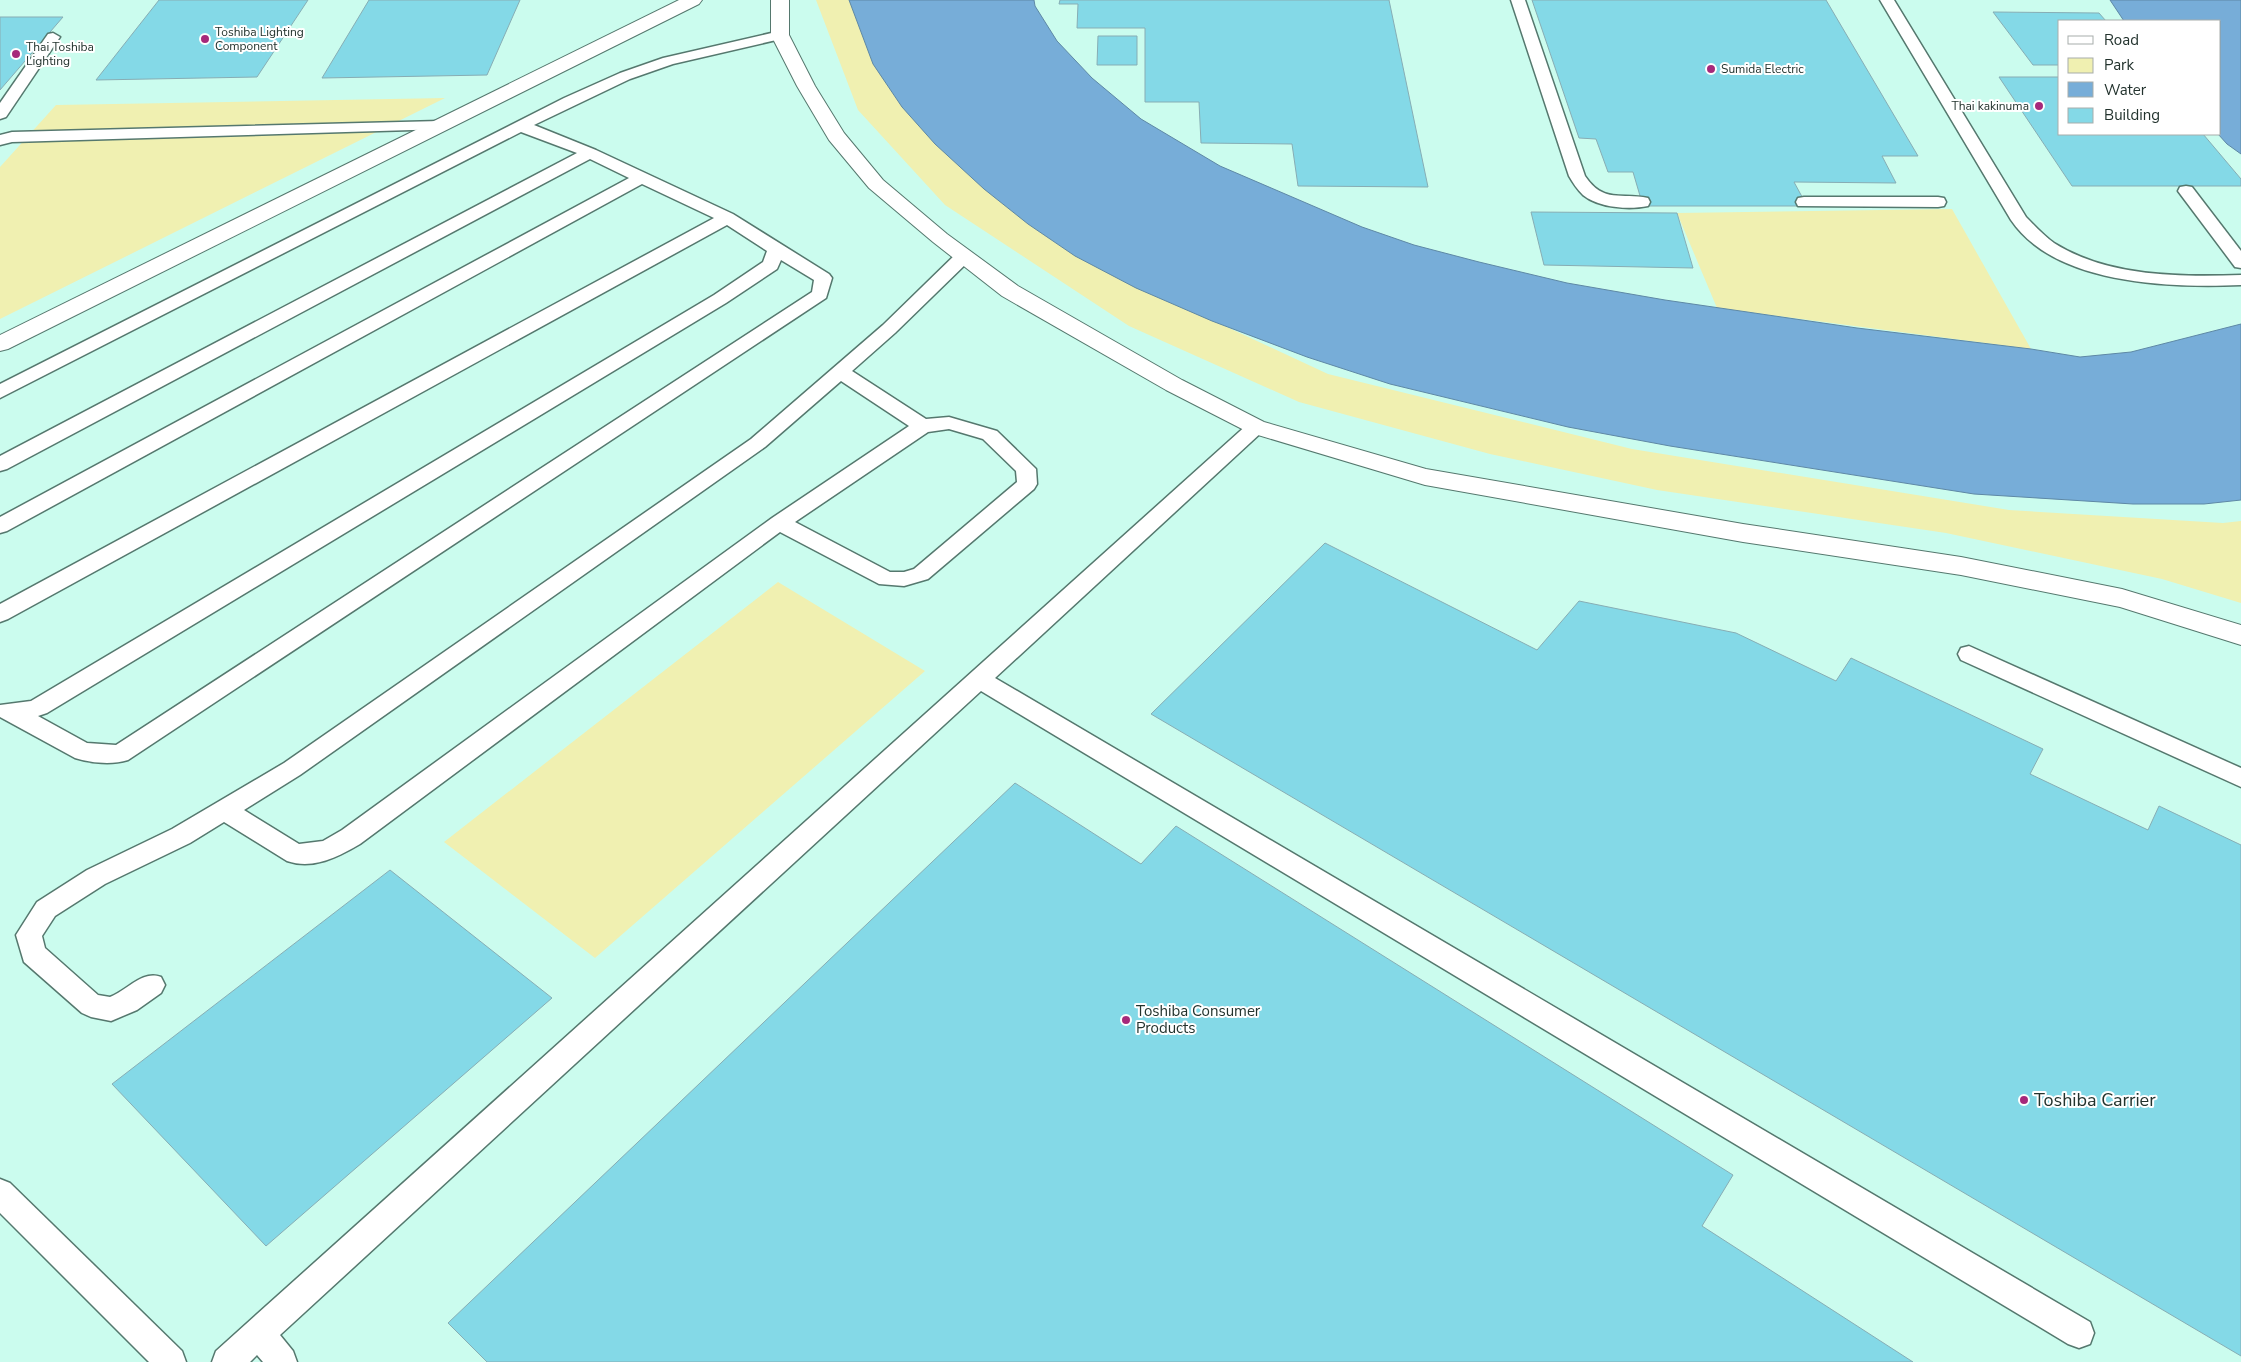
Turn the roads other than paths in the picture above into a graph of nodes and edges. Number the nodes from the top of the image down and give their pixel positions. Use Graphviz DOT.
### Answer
graph roads {
  1 [pos="693,0"];
  2 [pos="780,0"];
  3 [pos="1518,0"];
  4 [pos="1887,0"];
  5 [pos="780,35"];
  6 [pos="53,37"];
  7 [pos="0,114"];
  8 [pos="440,126"];
  9 [pos="520,126"];
  10 [pos="0,140"];
  11 [pos="590,153"];
  12 [pos="642,177"];
  13 [pos="2186,192"];
  14 [pos="1642,202"];
  15 [pos="1804,202"];
  16 [pos="1938,202"];
  17 [pos="727,218"];
  18 [pos="776,249"];
  19 [pos="964,256"];
  20 [pos="2241,263"];
  21 [pos="2241,280"];
  22 [pos="0,344"];
  23 [pos="840,372"];
  24 [pos="0,392"];
  25 [pos="923,426"];
  26 [pos="1256,427"];
  27 [pos="0,464"];
  28 [pos="779,524"];
  29 [pos="0,526"];
  30 [pos="0,614"];
  31 [pos="2241,635"];
  32 [pos="1969,654"];
  33 [pos="979,679"];
  34 [pos="7,711"];
  35 [pos="2241,778"];
  36 [pos="224,810"];
  37 [pos="152,985"];
  38 [pos="0,1193"];
  39 [pos="259,1333"];
  40 [pos="2079,1333"];
  41 [pos="171,1362"];
  42 [pos="227,1362"];
  43 [pos="282,1362"];
  1 -- 8 [label="street"];
  2 -- 5 [label="street"];
  3 -- 14 [label="lane"];
  4 -- 21 [label="lane"];
  5 -- 9 [label="lane"];
  5 -- 19 [label="street"];
  6 -- 7 [label="lane"];
  8 -- 10 [label="lane"];
  8 -- 22 [label="street"];
  9 -- 11 [label="lane"];
  9 -- 24 [label="lane"];
  11 -- 12 [label="lane"];
  11 -- 27 [label="lane"];
  12 -- 17 [label="lane"];
  12 -- 29 [label="lane"];
  13 -- 20 [label="lane"];
  15 -- 16 [label="lane"];
  17 -- 18 [label="lane"];
  17 -- 30 [label="lane"];
  18 -- 34 [label="lane"];
  18 -- 34 [label="lane"];
  19 -- 23 [label="lane"];
  19 -- 26 [label="street"];
  23 -- 25 [label="lane"];
  23 -- 36 [label="lane"];
  25 -- 28 [label="lane"];
  25 -- 28 [label="lane"];
  26 -- 31 [label="street"];
  26 -- 33 [label="lane"];
  28 -- 36 [label="lane"];
  32 -- 35 [label="lane"];
  33 -- 39 [label="lane"];
  33 -- 40 [label="lane"];
  36 -- 37 [label="lane"];
  38 -- 41 [label="lane"];
  39 -- 42 [label="lane"];
  39 -- 43 [label="lane"];
}
